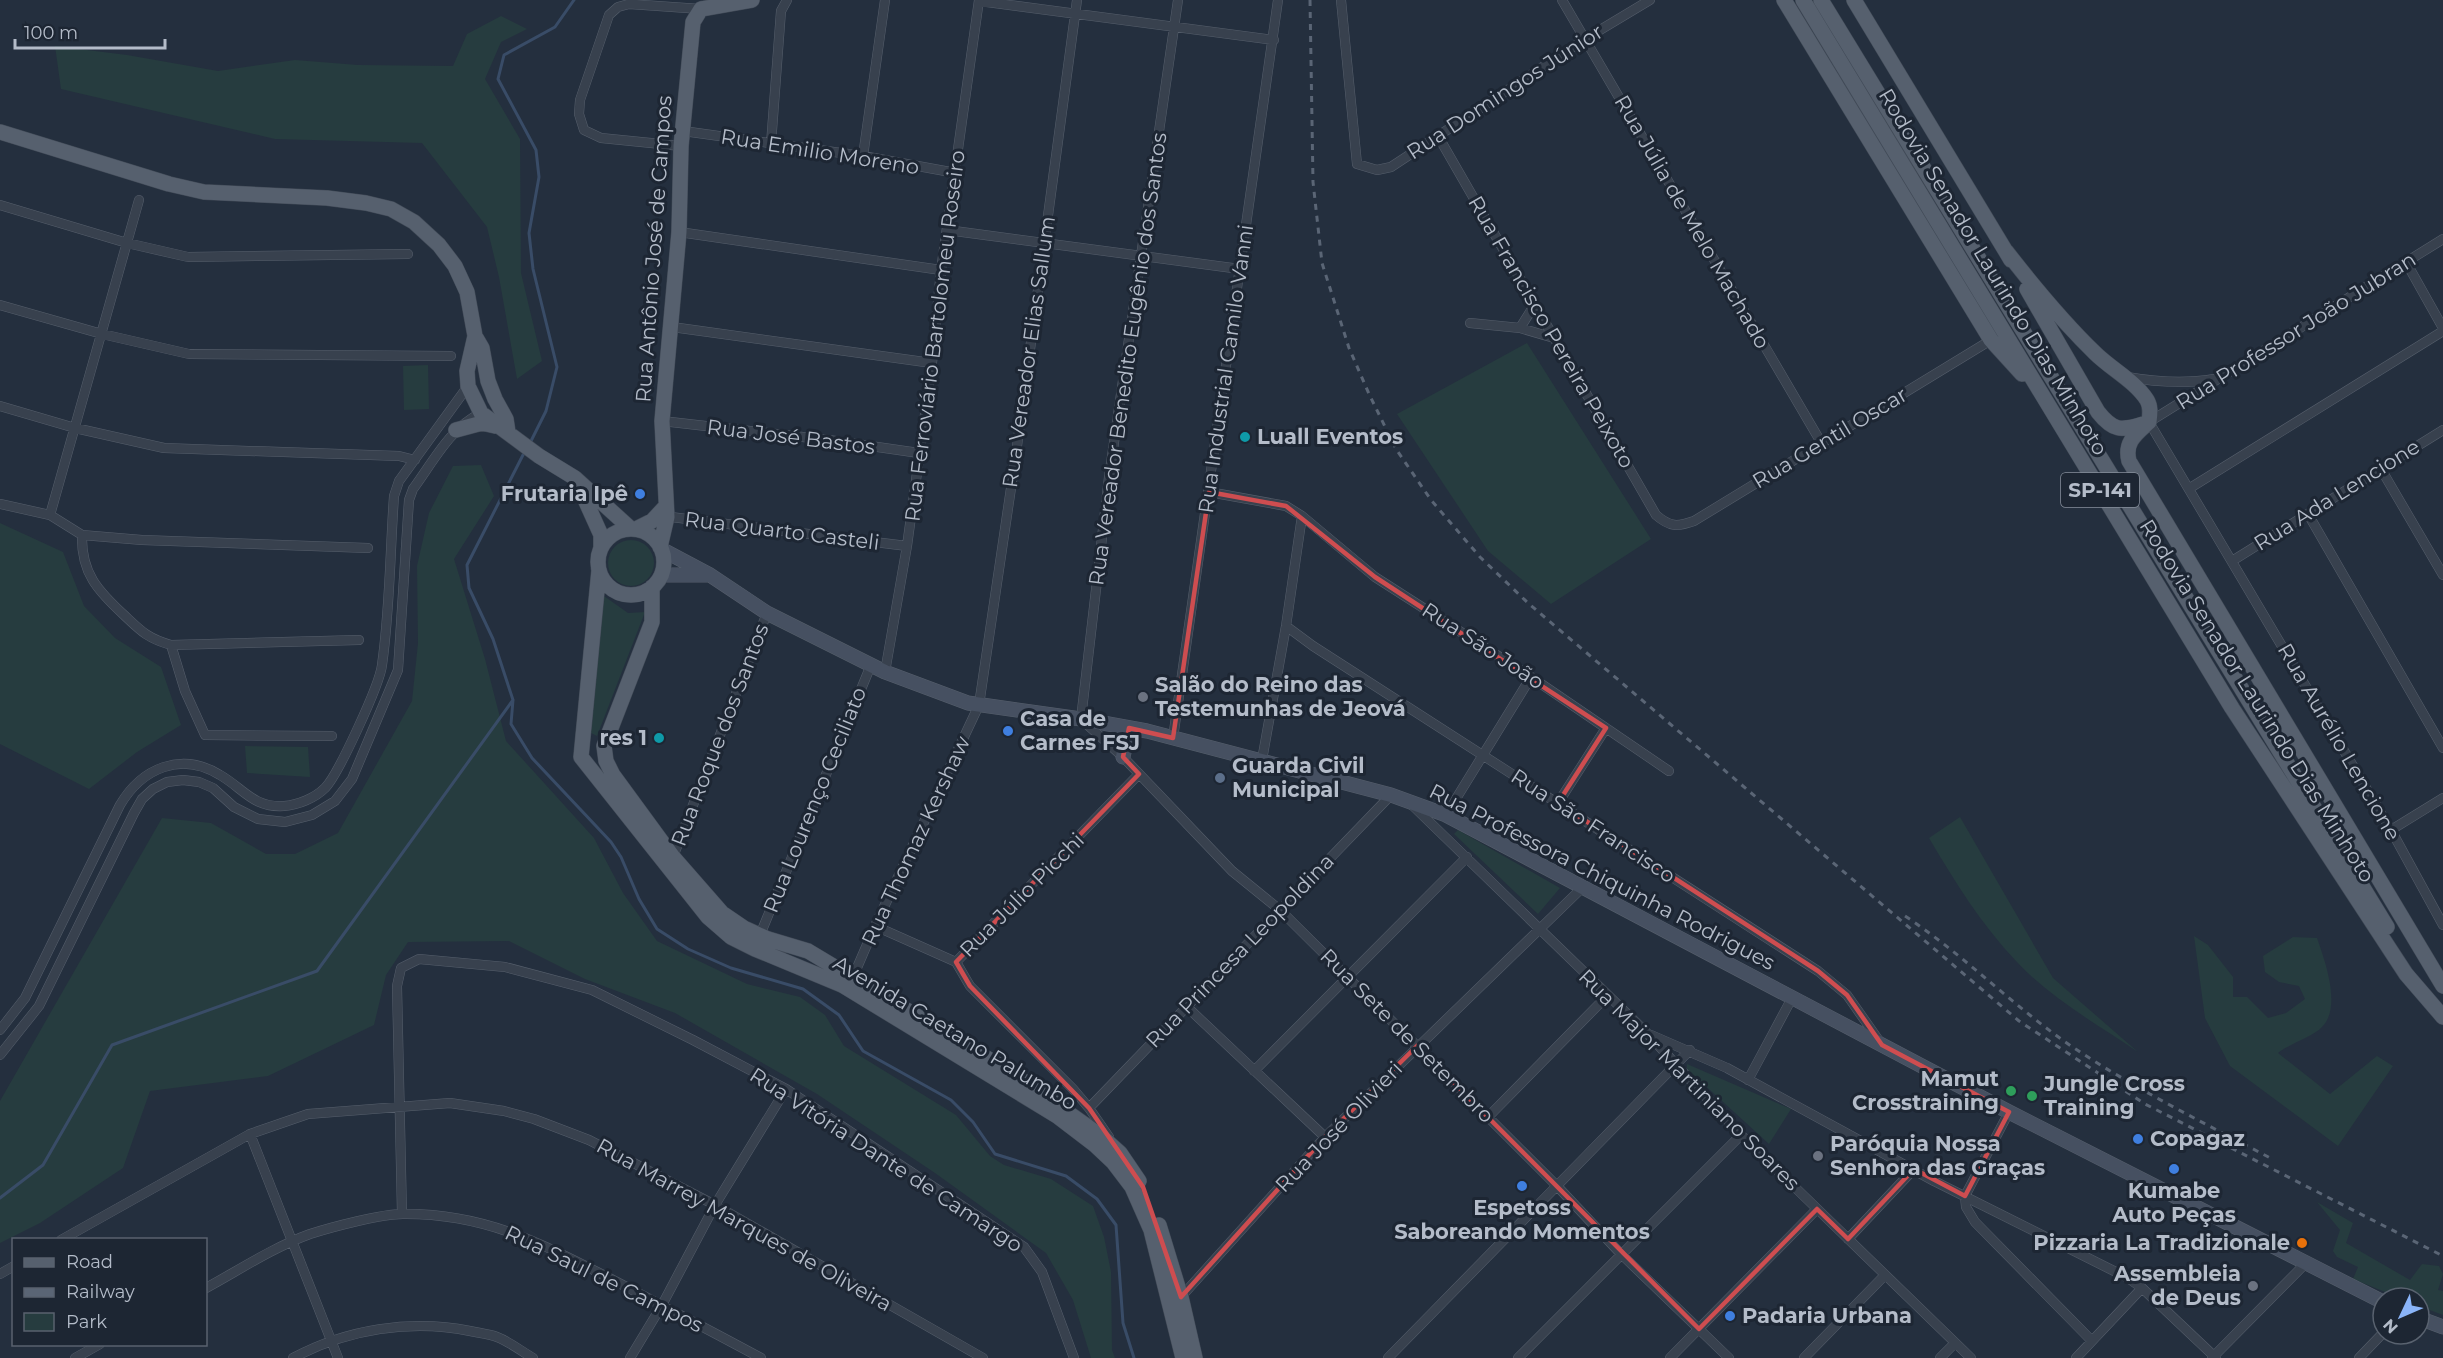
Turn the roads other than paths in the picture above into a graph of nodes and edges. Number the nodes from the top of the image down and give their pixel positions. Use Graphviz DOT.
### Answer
graph roads {
  1 [pos="744,0"];
  2 [pos="787,0"];
  3 [pos="885,0"];
  4 [pos="1077,0"];
  5 [pos="1178,0"];
  6 [pos="1278,0"];
  7 [pos="1341,0"];
  8 [pos="1562,0"];
  9 [pos="1650,0"];
  10 [pos="1784,0"];
  11 [pos="1803,0"];
  12 [pos="1821,0"];
  13 [pos="1854,0"];
  14 [pos="979,1"];
  15 [pos="707,7"];
  16 [pos="1074,13"];
  17 [pos="1175,25"];
  18 [pos="1585,39"];
  19 [pos="1274,40"];
  20 [pos="0,132"];
  21 [pos="1438,136"];
  22 [pos="682,139"];
  23 [pos="771,144"];
  24 [pos="863,156"];
  25 [pos="956,173"];
  26 [pos="139,200"];
  27 [pos="0,205"];
  28 [pos="947,230"];
  29 [pos="679,232"];
  30 [pos="2443,239"];
  31 [pos="127,243"];
  32 [pos="1044,243"];
  33 [pos="2006,251"];
  34 [pos="408,254"];
  35 [pos="1141,257"];
  36 [pos="2406,262"];
  37 [pos="1240,269"];
  38 [pos="941,270"];
  39 [pos="1535,304"];
  40 [pos="0,305"];
  41 [pos="1470,323"];
  42 [pos="672,327"];
  43 [pos="1520,328"];
  44 [pos="2443,330"];
  45 [pos="102,334"];
  46 [pos="475,336"];
  47 [pos="1554,338"];
  48 [pos="1991,340"];
  49 [pos="451,356"];
  50 [pos="932,363"];
  51 [pos="2122,376"];
  52 [pos="2220,378"];
  53 [pos="488,381"];
  54 [pos="468,386"];
  55 [pos="495,399"];
  56 [pos="0,406"];
  57 [pos="2050,406"];
  58 [pos="481,413"];
  59 [pos="662,421"];
  60 [pos="2149,422"];
  61 [pos="75,428"];
  62 [pos="456,430"];
  63 [pos="2443,430"];
  64 [pos="506,432"];
  65 [pos="1822,444"];
  66 [pos="423,449"];
  67 [pos="919,453"];
  68 [pos="435,459"];
  69 [pos="415,460"];
  70 [pos="2381,469"];
  71 [pos="407,470"];
  72 [pos="575,478"];
  73 [pos="420,479"];
  74 [pos="2190,488"];
  75 [pos="1209,492"];
  76 [pos="0,504"];
  77 [pos="664,512"];
  78 [pos="2308,514"];
  79 [pos="50,515"];
  80 [pos="1302,516"];
  81 [pos="1667,525"];
  82 [pos="634,529"];
  83 [pos="82,534"];
  84 [pos="907,546"];
  85 [pos="368,548"];
  86 [pos="601,548"];
  87 [pos="661,548"];
  88 [pos="2232,561"];
  89 [pos="599,570"];
  90 [pos="710,575"];
  91 [pos="2443,575"];
  92 [pos="656,581"];
  93 [pos="767,613"];
  94 [pos="1286,626"];
  95 [pos="359,640"];
  96 [pos="171,645"];
  97 [pos="383,650"];
  98 [pos="399,651"];
  99 [pos="871,665"];
  100 [pos="885,672"];
  101 [pos="1531,677"];
  102 [pos="979,705"];
  103 [pos="1081,719"];
  104 [pos="1129,728"];
  105 [pos="1606,728"];
  106 [pos="332,736"];
  107 [pos="1173,738"];
  108 [pos="2443,748"];
  109 [pos="1484,755"];
  110 [pos="1123,757"];
  111 [pos="1262,760"];
  112 [pos="1669,771"];
  113 [pos="1139,774"];
  114 [pos="1390,795"];
  115 [pos="2443,798"];
  116 [pos="1408,801"];
  117 [pos="1558,803"];
  118 [pos="1446,815"];
  119 [pos="2391,830"];
  120 [pos="1467,856"];
  121 [pos="674,857"];
  122 [pos="1582,888"];
  123 [pos="1280,910"];
  124 [pos="2443,925"];
  125 [pos="875,926"];
  126 [pos="1540,930"];
  127 [pos="760,935"];
  128 [pos="956,963"];
  129 [pos="1347,976"];
  130 [pos="853,977"];
  131 [pos="2443,986"];
  132 [pos="1607,996"];
  133 [pos="1792,998"];
  134 [pos="2443,1002"];
  135 [pos="1186,1006"];
  136 [pos="2443,1017"];
  137 [pos="0,1030"];
  138 [pos="1647,1033"];
  139 [pos="1417,1046"];
  140 [pos="1882,1046"];
  141 [pos="1690,1050"];
  142 [pos="0,1055"];
  143 [pos="1677,1063"];
  144 [pos="1254,1071"];
  145 [pos="1748,1080"];
  146 [pos="786,1089"];
  147 [pos="400,1107"];
  148 [pos="1089,1108"];
  149 [pos="2009,1112"];
  150 [pos="1489,1116"];
  151 [pos="250,1134"];
  152 [pos="1741,1135"];
  153 [pos="1325,1137"];
  154 [pos="1120,1153"];
  155 [pos="1914,1169"];
  156 [pos="1557,1186"];
  157 [pos="1965,1196"];
  158 [pos="715,1205"];
  159 [pos="1817,1209"];
  160 [pos="402,1214"];
  161 [pos="63,1238"];
  162 [pos="1848,1239"];
  163 [pos="292,1242"];
  164 [pos="1621,1254"];
  165 [pos="2305,1264"];
  166 [pos="1885,1275"];
  167 [pos="207,1287"];
  168 [pos="2142,1288"];
  169 [pos="2371,1296"];
  170 [pos="1181,1297"];
  171 [pos="662,1305"];
  172 [pos="1699,1329"];
  173 [pos="331,1341"];
  174 [pos="2092,1341"];
  175 [pos="1955,1343"];
  176 [pos="2371,1345"];
  177 [pos="96,1346"];
  178 [pos="2214,1357"];
  179 [pos="75,1358"];
  180 [pos="293,1358"];
  181 [pos="338,1358"];
  182 [pos="533,1358"];
  183 [pos="630,1358"];
  184 [pos="761,1358"];
  185 [pos="983,1358"];
  186 [pos="1074,1358"];
  187 [pos="1183,1358"];
  188 [pos="1194,1358"];
  189 [pos="1388,1358"];
  190 [pos="1518,1358"];
  191 [pos="1670,1358"];
  192 [pos="1729,1358"];
  193 [pos="1804,1358"];
  194 [pos="1940,1358"];
  195 [pos="1971,1358"];
  196 [pos="2076,1358"];
  197 [pos="2358,1358"];
  1 -- 15 [label="main road"];
  2 -- 23 [label="street"];
  3 -- 24 [label="street"];
  4 -- 16 [label="street, Rua Vereador Elias Sallum"];
  5 -- 17 [label="street, Rua Vereador Benedito Eugênio dos Santos"];
  6 -- 19 [label="street, Rua Industrial Camilo Vanni"];
  7 -- 21 [label="street, Rua Domingos Júnior"];
  8 -- 18 [label="street, Rua Júlia de Melo Machado"];
  9 -- 18 [label="street, Rua Domingos Júnior"];
  10 -- 48 [label="main road"];
  11 -- 57 [label="main road, Rodovia Senador Laurindo Dias Minhoto / SP-141"];
  12 -- 134 [label="main road, Rodovia Senador Laurindo Dias Minhoto / SP-141"];
  13 -- 33 [label="main road"];
  14 -- 16 [label="street"];
  14 -- 25 [label="street, Rua Ferroviário Bartolomeu Roseiro"];
  15 -- 22 [label="main road, Rua Antônio José de Campos"];
  15 -- 22 [label="street, Rua Emilio Moreno"];
  16 -- 17 [label="street"];
  16 -- 32 [label="street, Rua Vereador Elias Sallum"];
  17 -- 19 [label="street"];
  17 -- 35 [label="street, Rua Vereador Benedito Eugênio dos Santos"];
  18 -- 21 [label="street, Rua Domingos Júnior"];
  18 -- 65 [label="street, Rua Júlia de Melo Machado"];
  19 -- 37 [label="street, Rua Industrial Camilo Vanni"];
  20 -- 46 [label="main road"];
  21 -- 39 [label="street, Rua Francisco Pereira Peixoto"];
  22 -- 23 [label="street, Rua Emilio Moreno"];
  22 -- 29 [label="main road, Rua Antônio José de Campos"];
  23 -- 24 [label="street, Rua Emilio Moreno"];
  24 -- 25 [label="street, Rua Emilio Moreno"];
  25 -- 28 [label="street, Rua Ferroviário Bartolomeu Roseiro"];
  26 -- 31 [label="street"];
  27 -- 31 [label="street"];
  28 -- 32 [label="street"];
  28 -- 38 [label="street, Rua Ferroviário Bartolomeu Roseiro"];
  29 -- 38 [label="street"];
  29 -- 42 [label="main road, Rua Antônio José de Campos"];
  30 -- 36 [label="street, Rua Professor João Jubran"];
  31 -- 34 [label="street"];
  31 -- 45 [label="street"];
  32 -- 35 [label="street"];
  32 -- 102 [label="street, Rua Vereador Elias Sallum"];
  33 -- 51 [label="main road"];
  33 -- 60 [label="main road"];
  35 -- 37 [label="street"];
  35 -- 103 [label="street, Rua Vereador Benedito Eugênio dos Santos"];
  36 -- 44 [label="street"];
  36 -- 52 [label="street, Rua Professor João Jubran"];
  37 -- 75 [label="street, Rua Industrial Camilo Vanni"];
  38 -- 50 [label="street, Rua Ferroviário Bartolomeu Roseiro"];
  39 -- 43 [label="street"];
  39 -- 47 [label="street, Rua Francisco Pereira Peixoto"];
  40 -- 45 [label="street"];
  41 -- 43 [label="street"];
  42 -- 50 [label="street"];
  42 -- 59 [label="main road, Rua Antônio José de Campos"];
  43 -- 47 [label="street"];
  44 -- 74 [label="street"];
  45 -- 49 [label="street"];
  45 -- 61 [label="street"];
  46 -- 53 [label="main road"];
  46 -- 54 [label="main road"];
  47 -- 81 [label="street, Rua Francisco Pereira Peixoto"];
  48 -- 57 [label="main road"];
  48 -- 65 [label="street, Rua Gentil Oscar"];
  50 -- 67 [label="street, Rua Ferroviário Bartolomeu Roseiro"];
  51 -- 52 [label="street"];
  51 -- 60 [label="main road"];
  52 -- 60 [label="street, Rua Professor João Jubran"];
  53 -- 54 [label="main road"];
  53 -- 55 [label="main road"];
  54 -- 58 [label="main road"];
  54 -- 66 [label="street"];
  55 -- 58 [label="main road"];
  55 -- 64 [label="main road"];
  56 -- 61 [label="street"];
  57 -- 136 [label="main road, Rodovia Senador Laurindo Dias Minhoto / SP-141"];
  58 -- 62 [label="street"];
  58 -- 64 [label="main road"];
  59 -- 67 [label="street, Rua José Bastos"];
  59 -- 77 [label="main road, Rua Antônio José de Campos"];
  60 -- 74 [label="street, Rua Aurélio Lencione"];
  60 -- 131 [label="main road, SP-141"];
  61 -- 69 [label="street"];
  61 -- 79 [label="street"];
  62 -- 64 [label="main road"];
  62 -- 68 [label="street"];
  63 -- 70 [label="street, Rua Ada Lencione"];
  64 -- 72 [label="main road"];
  65 -- 81 [label="street, Rua Gentil Oscar"];
  66 -- 68 [label="street"];
  66 -- 69 [label="street"];
  67 -- 84 [label="street, Rua Ferroviário Bartolomeu Roseiro"];
  68 -- 73 [label="street"];
  69 -- 71 [label="street"];
  70 -- 78 [label="street, Rua Ada Lencione"];
  70 -- 91 [label="street"];
  71 -- 73 [label="street"];
  71 -- 97 [label="street"];
  72 -- 82 [label="main road"];
  72 -- 86 [label="main road"];
  73 -- 98 [label="street"];
  74 -- 88 [label="street, Rua Aurélio Lencione"];
  75 -- 80 [label="street, Rua São João"];
  75 -- 107 [label="street, Rua Industrial Camilo Vanni"];
  76 -- 79 [label="street"];
  77 -- 82 [label="main road"];
  77 -- 84 [label="street, Rua Quarto Casteli"];
  77 -- 87 [label="main road, Rua Antônio José de Campos"];
  78 -- 88 [label="street, Rua Ada Lencione"];
  78 -- 108 [label="street"];
  79 -- 83 [label="street"];
  80 -- 94 [label="street"];
  80 -- 101 [label="street, Rua São João"];
  82 -- 86 [label="main road"];
  82 -- 87 [label="main road"];
  83 -- 85 [label="street"];
  83 -- 96 [label="street"];
  84 -- 100 [label="street, Rua Ferroviário Bartolomeu Roseiro"];
  86 -- 89 [label="main road"];
  87 -- 90 [label="main road, Rua Professora Chiquinha Rodrigues"];
  87 -- 92 [label="main road"];
  88 -- 119 [label="street, Rua Aurélio Lencione"];
  89 -- 92 [label="main road"];
  89 -- 187 [label="main road, Avenida Caetano Palumbo"];
  90 -- 92 [label="main road"];
  90 -- 93 [label="main road, Rua Professora Chiquinha Rodrigues"];
  92 -- 121 [label="main road, Avenida Caetano Palumbo"];
  93 -- 99 [label="main road, Rua Professora Chiquinha Rodrigues"];
  93 -- 121 [label="street, Rua Roque dos Santos"];
  94 -- 109 [label="street, Rua São Francisco"];
  94 -- 111 [label="street"];
  95 -- 96 [label="street"];
  96 -- 106 [label="street"];
  97 -- 98 [label="street"];
  97 -- 137 [label="street"];
  98 -- 142 [label="street"];
  99 -- 100 [label="main road, Rua Professora Chiquinha Rodrigues"];
  99 -- 127 [label="street, Rua Lourenço Ceciliato"];
  100 -- 102 [label="main road, Rua Professora Chiquinha Rodrigues"];
  101 -- 105 [label="street, Rua São João"];
  101 -- 109 [label="street"];
  102 -- 103 [label="main road, Rua Professora Chiquinha Rodrigues"];
  102 -- 125 [label="street, Rua Thomaz Kershaw"];
  103 -- 104 [label="main road, Rua Professora Chiquinha Rodrigues"];
  103 -- 110 [label="street, Rua Sete de Setembro"];
  104 -- 107 [label="main road, Rua Professora Chiquinha Rodrigues"];
  104 -- 110 [label="main road"];
  105 -- 112 [label="street, Rua São João"];
  105 -- 117 [label="street"];
  107 -- 111 [label="main road, Rua Professora Chiquinha Rodrigues"];
  109 -- 117 [label="street, Rua São Francisco"];
  109 -- 118 [label="street"];
  110 -- 113 [label="street, Rua Sete de Setembro"];
  111 -- 114 [label="main road, Rua Professora Chiquinha Rodrigues"];
  113 -- 123 [label="street, Rua Sete de Setembro"];
  113 -- 128 [label="street, Rua Júlio Picchi"];
  114 -- 116 [label="main road, Rua Professora Chiquinha Rodrigues"];
  114 -- 123 [label="street, Rua Princesa Leopoldina"];
  115 -- 119 [label="street"];
  116 -- 118 [label="main road, Rua Professora Chiquinha Rodrigues"];
  116 -- 120 [label="street, Rua Major Martiniano Soares"];
  117 -- 140 [label="street, Rua São Francisco"];
  118 -- 122 [label="main road, Rua Professora Chiquinha Rodrigues"];
  119 -- 124 [label="street, Rua Aurélio Lencione"];
  120 -- 126 [label="street, Rua Major Martiniano Soares"];
  120 -- 129 [label="street"];
  121 -- 127 [label="main road, Avenida Caetano Palumbo"];
  122 -- 126 [label="street, Rua José Olivieri"];
  122 -- 133 [label="main road, Rua Professora Chiquinha Rodrigues"];
  123 -- 129 [label="street, Rua Sete de Setembro"];
  123 -- 135 [label="street, Rua Princesa Leopoldina"];
  125 -- 128 [label="street"];
  125 -- 130 [label="street, Rua Thomaz Kershaw"];
  126 -- 132 [label="street, Rua Major Martiniano Soares"];
  126 -- 139 [label="street, Rua José Olivieri"];
  127 -- 130 [label="main road, Avenida Caetano Palumbo"];
  128 -- 148 [label="street, Rua Júlio Picchi"];
  129 -- 139 [label="street, Rua Sete de Setembro"];
  129 -- 144 [label="street"];
  130 -- 154 [label="main road, Avenida Caetano Palumbo"];
  132 -- 138 [label="street, Rua Major Martiniano Soares"];
  132 -- 150 [label="street"];
  133 -- 140 [label="main road, Rua Professora Chiquinha Rodrigues"];
  133 -- 145 [label="street"];
  135 -- 144 [label="street"];
  135 -- 148 [label="street, Rua Princesa Leopoldina"];
  138 -- 141 [label="street"];
  138 -- 143 [label="street, Rua Major Martiniano Soares"];
  139 -- 150 [label="street, Rua Sete de Setembro"];
  139 -- 153 [label="street, Rua José Olivieri"];
  140 -- 149 [label="main road, Rua Professora Chiquinha Rodrigues"];
  141 -- 143 [label="street"];
  141 -- 145 [label="street"];
  143 -- 152 [label="street, Rua Major Martiniano Soares"];
  143 -- 156 [label="street"];
  144 -- 153 [label="street"];
  145 -- 155 [label="street"];
  146 -- 147 [label="street, Rua Vitória Dante de Camargo"];
  146 -- 158 [label="street"];
  146 -- 186 [label="street, Rua Vitória Dante de Camargo"];
  147 -- 151 [label="street, Rua Marrey Marques de Oliveira"];
  147 -- 158 [label="street, Rua Marrey Marques de Oliveira"];
  147 -- 160 [label="street"];
  148 -- 154 [label="street, Rua Júlio Picchi"];
  149 -- 157 [label="street"];
  149 -- 165 [label="main road, Rua Professora Chiquinha Rodrigues"];
  150 -- 156 [label="street, Rua Sete de Setembro"];
  151 -- 161 [label="street, Rua Marrey Marques de Oliveira"];
  151 -- 163 [label="street"];
  152 -- 159 [label="street, Rua Major Martiniano Soares"];
  152 -- 164 [label="street"];
  153 -- 170 [label="street, Rua José Olivieri"];
  154 -- 170 [label="main road, Avenida Caetano Palumbo"];
  155 -- 157 [label="street"];
  155 -- 162 [label="street"];
  156 -- 164 [label="street, Rua Sete de Setembro"];
  156 -- 189 [label="street"];
  157 -- 168 [label="street"];
  157 -- 174 [label="street"];
  158 -- 171 [label="street"];
  158 -- 185 [label="street, Rua Marrey Marques de Oliveira"];
  159 -- 162 [label="street, Rua Major Martiniano Soares"];
  159 -- 172 [label="street"];
  160 -- 163 [label="street, Rua Saul de Campos"];
  160 -- 171 [label="street, Rua Saul de Campos"];
  162 -- 166 [label="street, Rua Major Martiniano Soares"];
  163 -- 167 [label="street, Rua Saul de Campos"];
  163 -- 173 [label="street"];
  164 -- 172 [label="street, Rua Sete de Setembro"];
  164 -- 190 [label="street"];
  165 -- 169 [label="main road, Rua Professora Chiquinha Rodrigues"];
  165 -- 178 [label="street"];
  166 -- 175 [label="street, Rua Major Martiniano Soares"];
  166 -- 193 [label="street"];
  168 -- 174 [label="street"];
  168 -- 178 [label="street"];
  170 -- 188 [label="main road, Avenida Caetano Palumbo"];
  171 -- 183 [label="street"];
  171 -- 184 [label="street, Rua Saul de Campos"];
  172 -- 191 [label="street"];
  172 -- 192 [label="street, Rua Sete de Setembro"];
  173 -- 180 [label="street"];
  173 -- 181 [label="street"];
  173 -- 182 [label="street"];
  174 -- 196 [label="street"];
  175 -- 194 [label="street"];
  175 -- 195 [label="street, Rua Major Martiniano Soares"];
  176 -- 197 [label="street"];
  177 -- 179 [label="street"];
}
